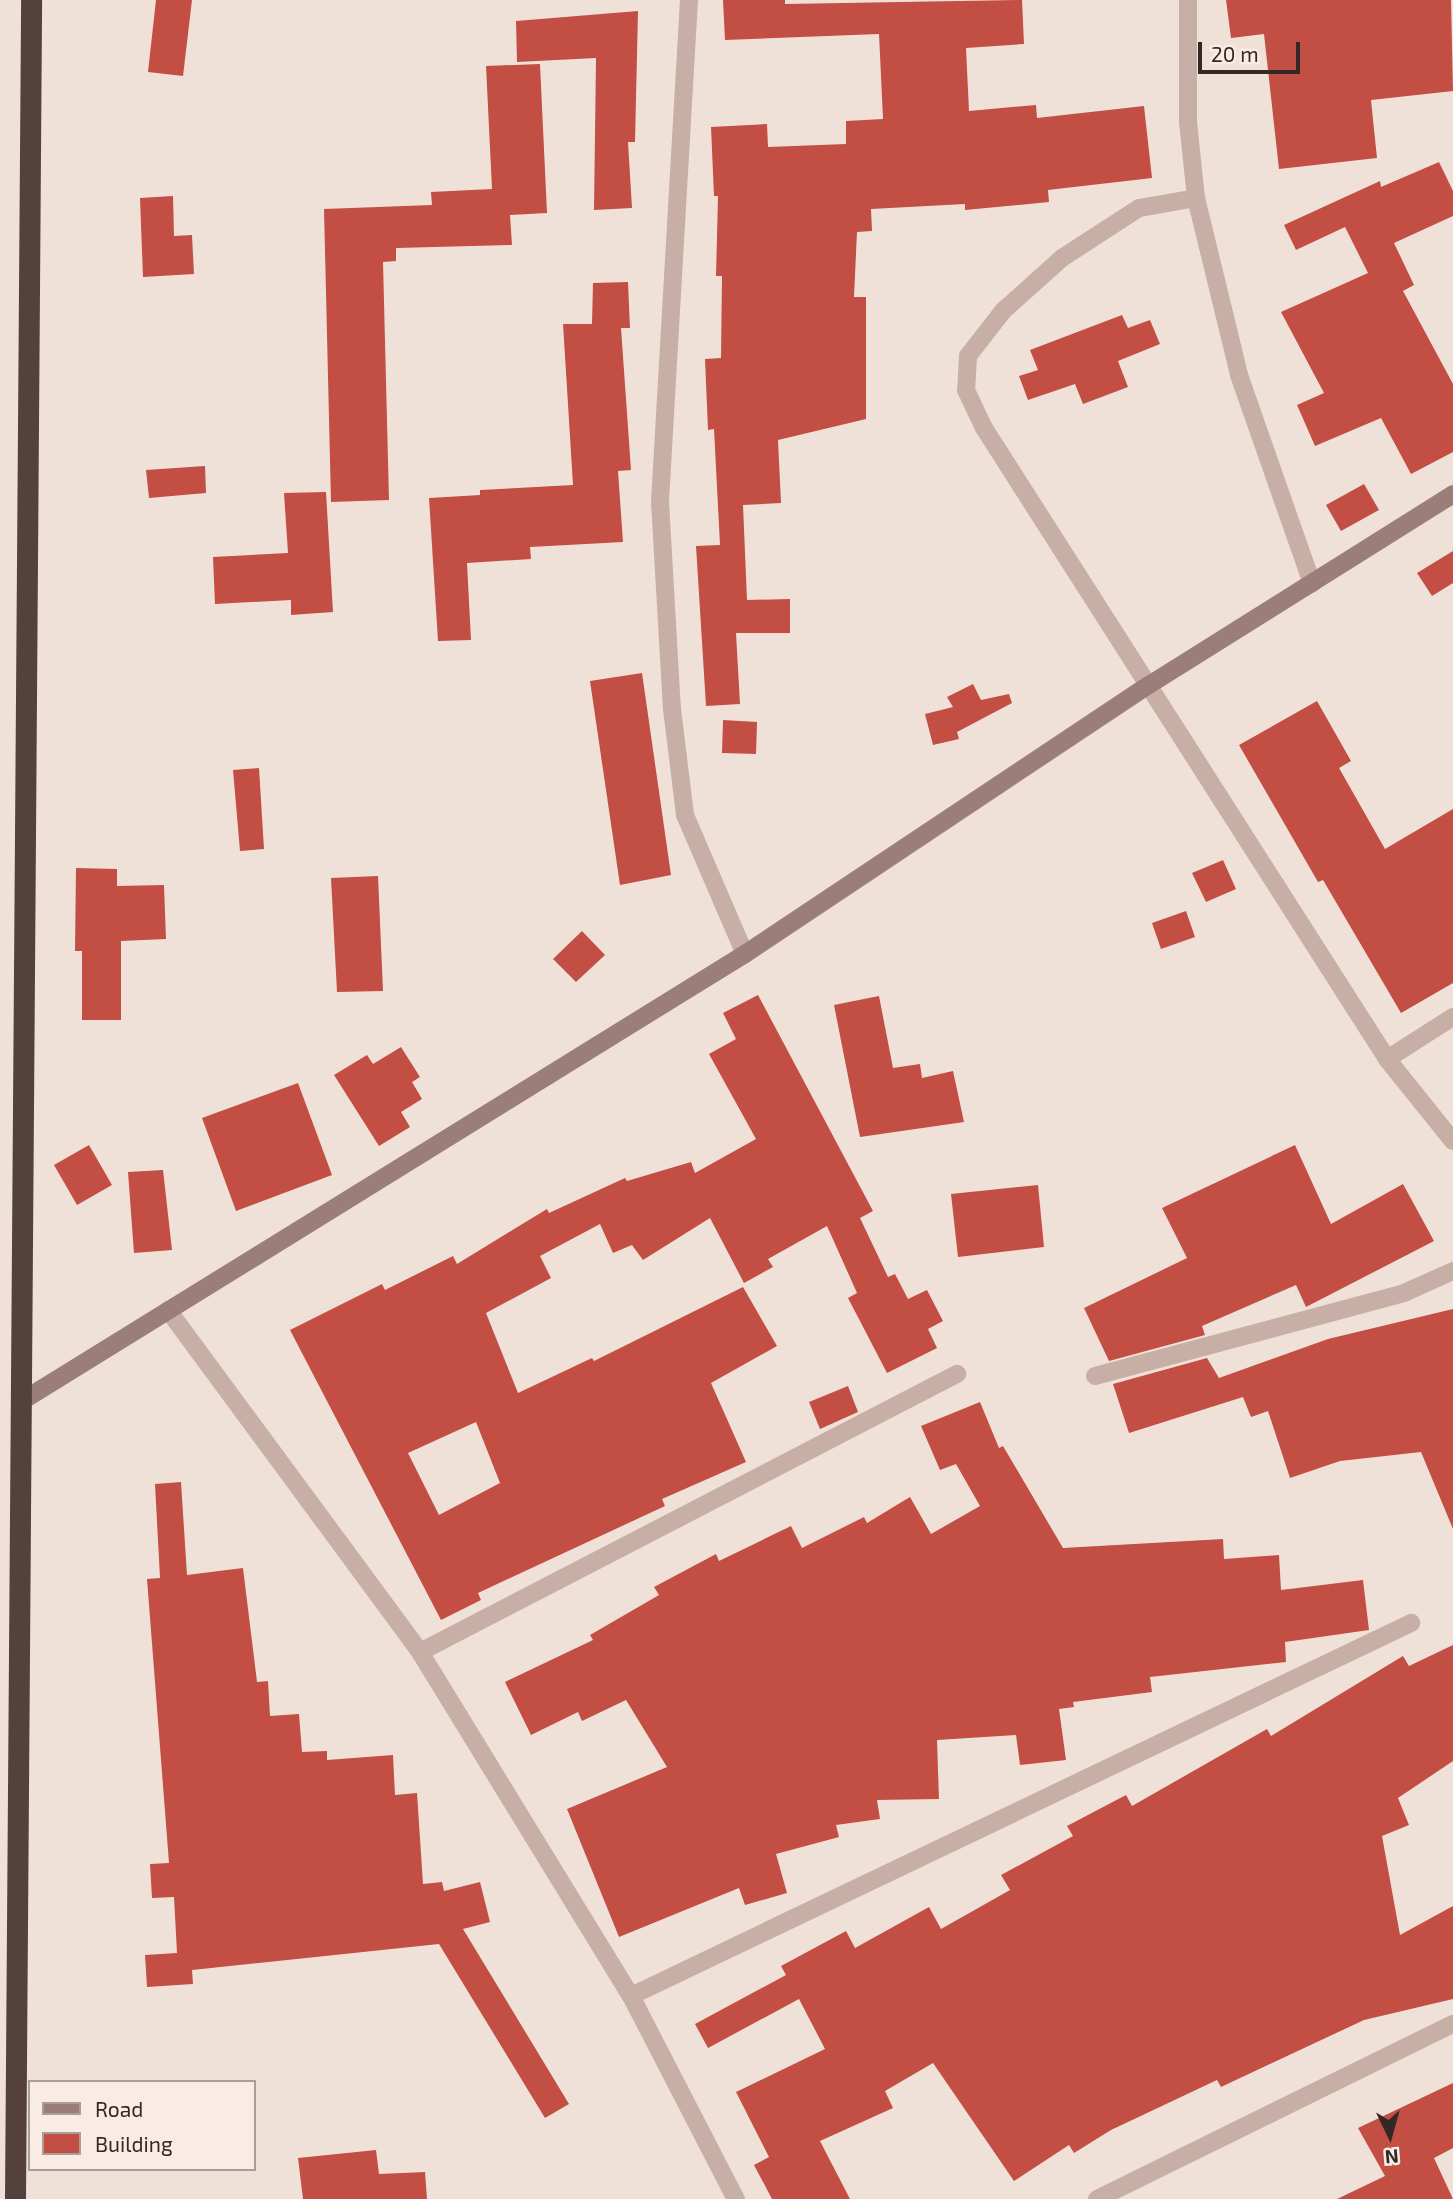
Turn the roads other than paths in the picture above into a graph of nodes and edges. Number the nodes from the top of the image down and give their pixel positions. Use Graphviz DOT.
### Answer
graph roads {
  1 [pos="31,0"];
  2 [pos="689,0"];
  3 [pos="1188,0"];
  4 [pos="1196,198"];
  5 [pos="1453,494"];
  6 [pos="1312,584"];
  7 [pos="1149,685"];
  8 [pos="745,954"];
  9 [pos="1453,1017"];
  10 [pos="1387,1059"];
  11 [pos="1453,1141"];
  12 [pos="1453,1271"];
  13 [pos="168,1310"];
  14 [pos="957,1374"];
  15 [pos="1095,1376"];
  16 [pos="22,1401"];
  17 [pos="1411,1623"];
  18 [pos="420,1651"];
  19 [pos="631,1996"];
  20 [pos="1453,2024"];
  21 [pos="15,2199"];
  22 [pos="736,2199"];
  23 [pos="1097,2199"];
  1 -- 16 [label="highway"];
  2 -- 8 [label="street"];
  3 -- 4 [label="street"];
  4 -- 6 [label="street"];
  4 -- 7 [label="street"];
  5 -- 6 [label="street"];
  6 -- 7 [label="street"];
  7 -- 8 [label="street"];
  7 -- 10 [label="street"];
  8 -- 13 [label="street"];
  9 -- 10 [label="street"];
  10 -- 11 [label="street"];
  12 -- 15 [label="street"];
  13 -- 16 [label="street"];
  13 -- 18 [label="street"];
  14 -- 18 [label="street"];
  16 -- 21 [label="highway"];
  17 -- 19 [label="street"];
  18 -- 19 [label="street"];
  19 -- 22 [label="street"];
  20 -- 23 [label="street"];
}
